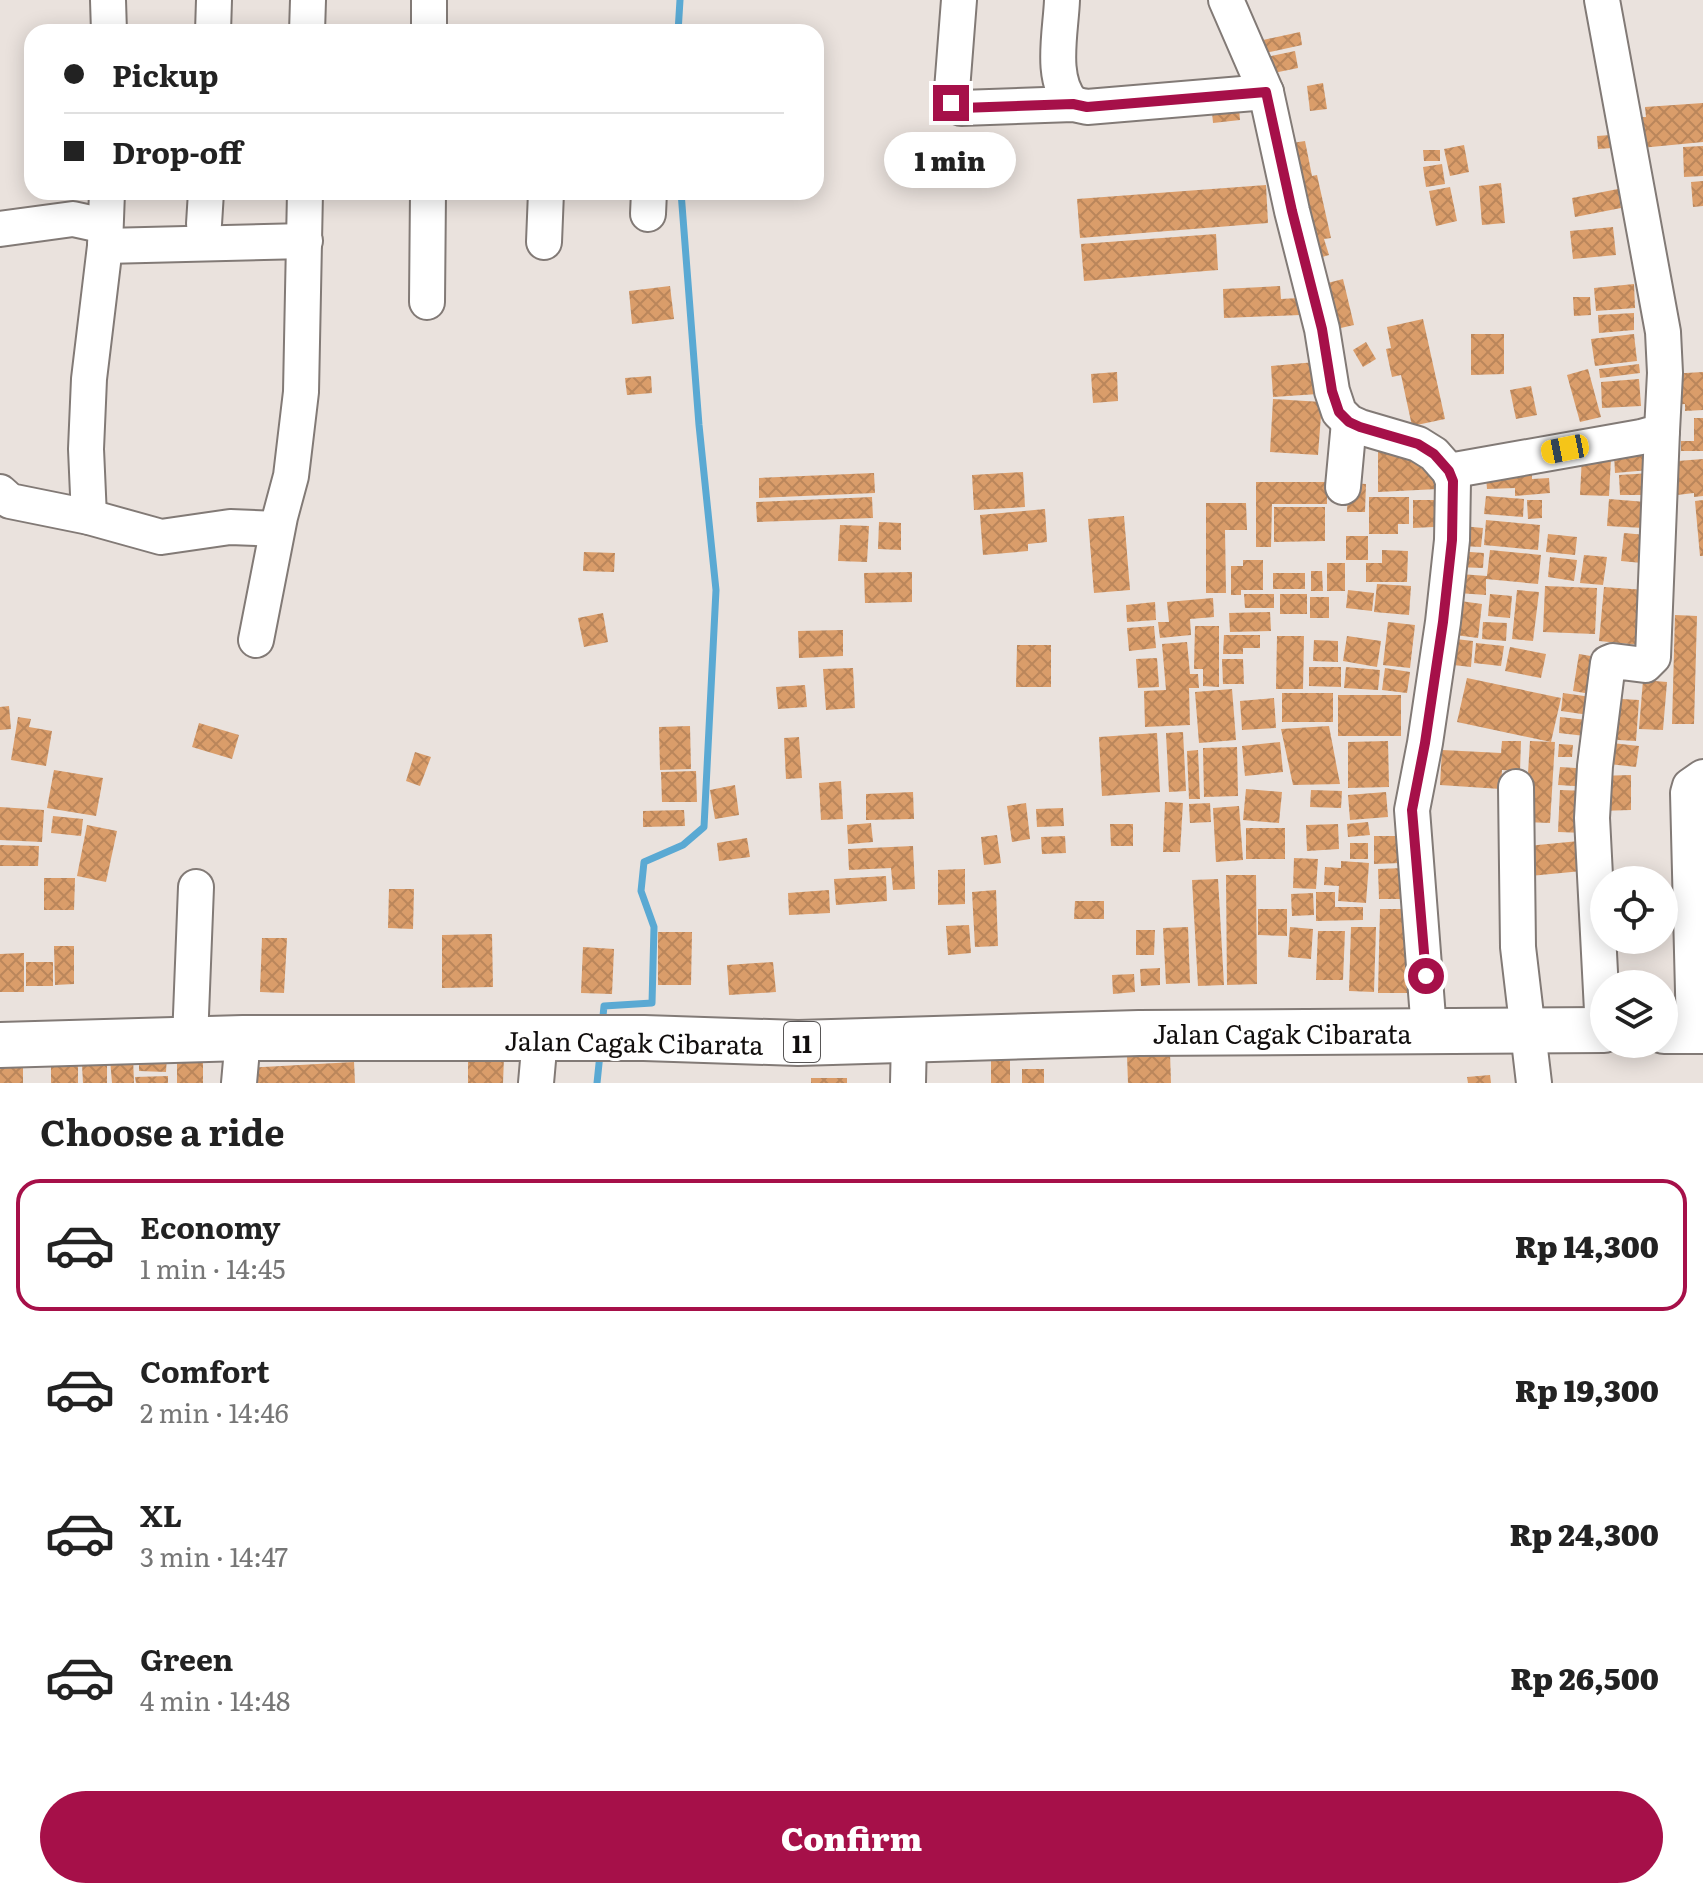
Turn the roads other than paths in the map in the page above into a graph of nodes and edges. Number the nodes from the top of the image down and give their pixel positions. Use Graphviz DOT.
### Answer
graph roads {
  1 [pos="108,0"];
  2 [pos="214,0"];
  3 [pos="308,0"];
  4 [pos="429,0"];
  5 [pos="959,0"];
  6 [pos="1062,0"];
  7 [pos="1226,0"];
  8 [pos="1602,0"];
  9 [pos="109,24"];
  10 [pos="213,24"];
  11 [pos="307,24"];
  12 [pos="429,24"];
  13 [pos="1266,92"];
  14 [pos="1073,104"];
  15 [pos="107,200"];
  16 [pos="305,200"];
  17 [pos="428,200"];
  18 [pos="546,200"];
  19 [pos="0,229"];
  20 [pos="105,236"];
  21 [pos="305,241"];
  22 [pos="544,242"];
  23 [pos="427,302"];
  24 [pos="1349,422"];
  25 [pos="1662,431"];
  26 [pos="1449,471"];
  27 [pos="1343,487"];
  28 [pos="0,492"];
  29 [pos="89,517"];
  30 [pos="277,529"];
  31 [pos="256,640"];
  32 [pos="1703,777"];
  33 [pos="1516,787"];
  34 [pos="196,887"];
  35 [pos="1600,970"];
  36 [pos="1528,1030"];
  37 [pos="1590,1030"];
  38 [pos="1429,1031"];
  39 [pos="1687,1031"];
  40 [pos="243,1038"];
  41 [pos="540,1038"];
  42 [pos="909,1038"];
  43 [pos="190,1040"];
  44 [pos="0,1045"];
  45 [pos="239,1083"];
  46 [pos="536,1083"];
  47 [pos="908,1083"];
  48 [pos="1534,1083"];
  1 -- 9 [label="street"];
  2 -- 10 [label="street"];
  3 -- 11 [label="street"];
  4 -- 12 [label="street"];
  5 -- 14 [label="street"];
  6 -- 14 [label="street"];
  7 -- 13 [label="street"];
  8 -- 25 [label="street"];
  13 -- 14 [label="street"];
  13 -- 24 [label="street"];
  15 -- 20 [label="street"];
  16 -- 21 [label="street"];
  17 -- 23 [label="street"];
  18 -- 22 [label="street"];
  19 -- 20 [label="street"];
  20 -- 21 [label="street"];
  20 -- 29 [label="street"];
  21 -- 30 [label="street"];
  24 -- 26 [label="street"];
  24 -- 27 [label="street"];
  25 -- 26 [label="street"];
  25 -- 35 [label="street"];
  26 -- 38 [label="street"];
  28 -- 29 [label="street"];
  29 -- 30 [label="street"];
  30 -- 31 [label="street"];
  32 -- 39 [label="street"];
  33 -- 36 [label="street"];
  34 -- 43 [label="street"];
  36 -- 37 [label="highway, Jalan Cagak Cibarata / 11"];
  36 -- 38 [label="highway, Jalan Cagak Cibarata / 11"];
  36 -- 48 [label="street"];
  38 -- 42 [label="highway, Jalan Cagak Cibarata / 11"];
  40 -- 41 [label="highway, Jalan Cagak Cibarata / 11"];
  40 -- 43 [label="highway, Jalan Cagak Cibarata / 11"];
  40 -- 45 [label="street"];
  41 -- 42 [label="highway, Jalan Cagak Cibarata / 11"];
  41 -- 46 [label="street"];
  42 -- 47 [label="street"];
  43 -- 44 [label="highway, Jalan Cagak Cibarata / 11"];
}
